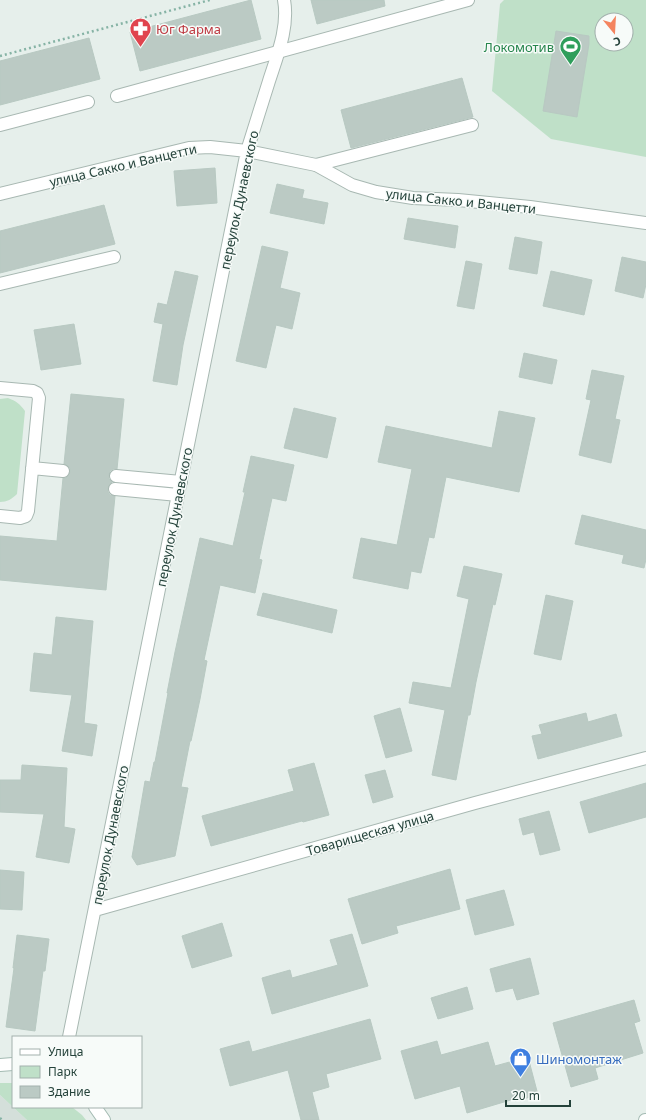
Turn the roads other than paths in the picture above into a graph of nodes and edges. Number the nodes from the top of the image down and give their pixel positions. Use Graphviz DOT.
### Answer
graph roads {
  1 [pos="284,0"];
  2 [pos="468,0"];
  3 [pos="278,52"];
  4 [pos="117,96"];
  5 [pos="88,102"];
  6 [pos="472,125"];
  7 [pos="0,126"];
  8 [pos="247,151"];
  9 [pos="316,165"];
  10 [pos="0,194"];
  11 [pos="646,223"];
  12 [pos="114,257"];
  13 [pos="0,284"];
  14 [pos="0,388"];
  15 [pos="32,468"];
  16 [pos="63,471"];
  17 [pos="116,476"];
  18 [pos="181,482"];
  19 [pos="115,489"];
  20 [pos="178,495"];
  21 [pos="0,516"];
  22 [pos="646,758"];
  23 [pos="95,910"];
  24 [pos="69,1036"];
  25 [pos="12,1064"];
  26 [pos="0,1065"];
  27 [pos="96,1108"];
  28 [pos="104,1120"];
  1 -- 3 [label="street, переулок Дунаевского"];
  2 -- 3 [label="street"];
  3 -- 4 [label="street"];
  3 -- 8 [label="street, переулок Дунаевского"];
  5 -- 7 [label="street"];
  6 -- 9 [label="street"];
  8 -- 9 [label="street, улица Сакко и Ванцетти"];
  8 -- 10 [label="street, улица Сакко и Ванцетти"];
  8 -- 18 [label="street, переулок Дунаевского"];
  9 -- 11 [label="street, улица Сакко и Ванцетти"];
  12 -- 13 [label="street"];
  14 -- 15 [label="street"];
  15 -- 16 [label="street"];
  15 -- 21 [label="street"];
  17 -- 18 [label="street"];
  18 -- 20 [label="street, переулок Дунаевского"];
  19 -- 20 [label="street"];
  20 -- 23 [label="street, переулок Дунаевского"];
  22 -- 23 [label="street, Товарищеская улица"];
  23 -- 24 [label="street, переулок Дунаевского"];
  25 -- 26 [label="street"];
  27 -- 28 [label="street"];
}
